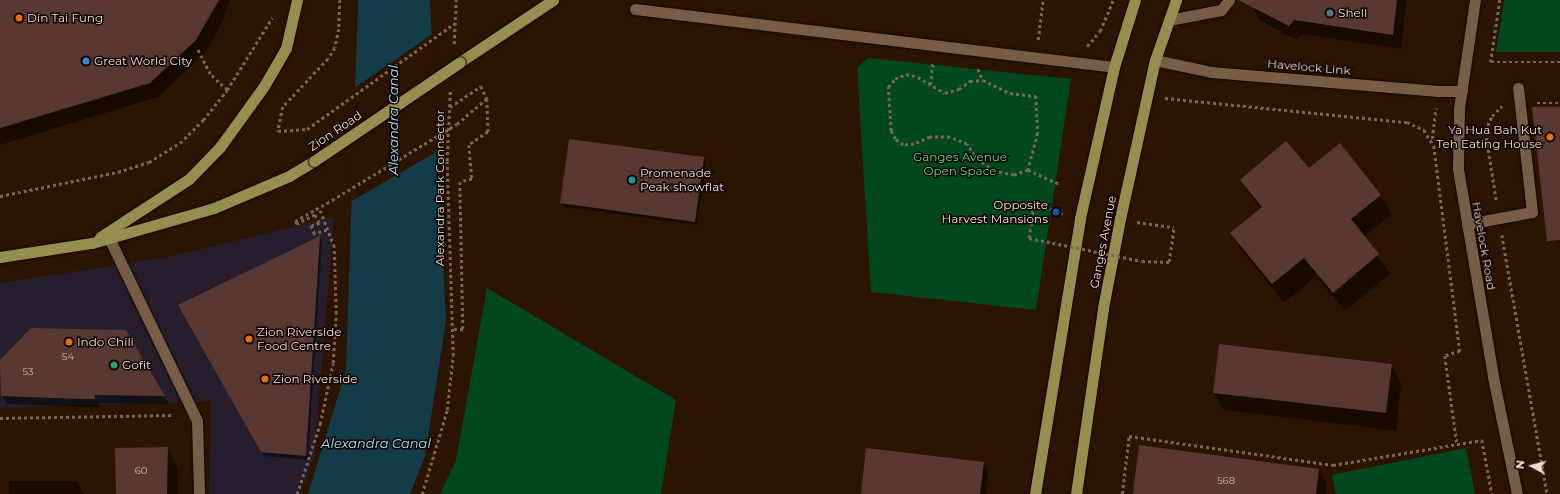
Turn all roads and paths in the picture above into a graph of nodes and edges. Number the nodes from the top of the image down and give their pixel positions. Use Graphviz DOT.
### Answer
graph roads {
  1 [pos="297,0"];
  2 [pos="340,0"];
  3 [pos="456,0"];
  4 [pos="553,0"];
  5 [pos="1113,0"];
  6 [pos="1135,0"];
  7 [pos="1176,0"];
  8 [pos="1230,0"];
  9 [pos="1475,0"];
  10 [pos="1500,0"];
  11 [pos="1044,1"];
  12 [pos="635,9"];
  13 [pos="274,12"];
  14 [pos="1169,20"];
  15 [pos="455,23"];
  16 [pos="1038,42"];
  17 [pos="454,46"];
  18 [pos="196,47"];
  19 [pos="1085,48"];
  20 [pos="934,58"];
  21 [pos="1155,60"];
  22 [pos="1560,62"];
  23 [pos="975,63"];
  24 [pos="1114,67"];
  25 [pos="983,80"];
  26 [pos="451,84"];
  27 [pos="930,86"];
  28 [pos="1518,88"];
  29 [pos="227,90"];
  30 [pos="1438,91"];
  31 [pos="1462,91"];
  32 [pos="1147,94"];
  33 [pos="487,99"];
  34 [pos="1519,102"];
  35 [pos="1560,103"];
  36 [pos="449,107"];
  37 [pos="1432,139"];
  38 [pos="1028,170"];
  39 [pos="1060,184"];
  40 [pos="0,196"];
  41 [pos="319,208"];
  42 [pos="1056,212"];
  43 [pos="1499,218"];
  44 [pos="1134,222"];
  45 [pos="1467,224"];
  46 [pos="328,230"];
  47 [pos="109,238"];
  48 [pos="92,243"];
  49 [pos="0,257"];
  50 [pos="451,329"];
  51 [pos="194,415"];
  52 [pos="0,418"];
  53 [pos="1457,444"];
  54 [pos="199,494"];
  55 [pos="297,494"];
  56 [pos="422,494"];
  57 [pos="1035,494"];
  58 [pos="1076,494"];
  59 [pos="1122,494"];
  60 [pos="1492,494"];
  61 [pos="1517,494"];
  62 [pos="1547,494"];
  1 -- 48 [label="main road"];
  2 -- 15 [label="path"];
  3 -- 15 [label="path"];
  4 -- 47 [label="main road, Zion Road, bridge"];
  5 -- 19 [label="path"];
  6 -- 24 [label="main road"];
  7 -- 14 [label="main road, Ganges Avenue"];
  8 -- 14 [label="street"];
  9 -- 31 [label="street, Havelock Road"];
  10 -- 22 [label="path"];
  11 -- 16 [label="path"];
  12 -- 24 [label="street"];
  13 -- 29 [label="path"];
  14 -- 21 [label="main road, Ganges Avenue"];
  15 -- 17 [label="path"];
  18 -- 29 [label="path"];
  20 -- 27 [label="path"];
  21 -- 30 [label="street, Havelock Link"];
  21 -- 32 [label="main road, Ganges Avenue"];
  23 -- 25 [label="path"];
  24 -- 57 [label="main road"];
  25 -- 27 [label="path"];
  25 -- 38 [label="path"];
  26 -- 36 [label="path, Alexandra Park Connector"];
  27 -- 38 [label="path"];
  28 -- 34 [label="street"];
  29 -- 40 [label="path"];
  30 -- 31 [label="street, Havelock Link"];
  30 -- 37 [label="path"];
  31 -- 45 [label="street, Havelock Road"];
  32 -- 37 [label="path"];
  32 -- 58 [label="main road, Ganges Avenue"];
  33 -- 36 [label="path, Alexandra Park Connector"];
  33 -- 41 [label="path, bridge"];
  33 -- 50 [label="path, Alexandra Park Connector"];
  34 -- 35 [label="path"];
  34 -- 43 [label="path"];
  34 -- 43 [label="street"];
  36 -- 50 [label="path, Alexandra Park Connector"];
  37 -- 53 [label="path"];
  38 -- 39 [label="path"];
  41 -- 46 [label="path"];
  41 -- 46 [label="path"];
  42 -- 44 [label="path, bridge"];
  43 -- 45 [label="street"];
  43 -- 62 [label="path"];
  45 -- 61 [label="street, Havelock Road"];
  46 -- 55 [label="path"];
  47 -- 48 [label="main road, Zion Road"];
  47 -- 51 [label="street"];
  48 -- 49 [label="main road, Zion Road"];
  50 -- 56 [label="path, Alexandra Park Connector"];
  51 -- 52 [label="path"];
  51 -- 54 [label="street"];
  53 -- 59 [label="path"];
  53 -- 60 [label="path"];
}
